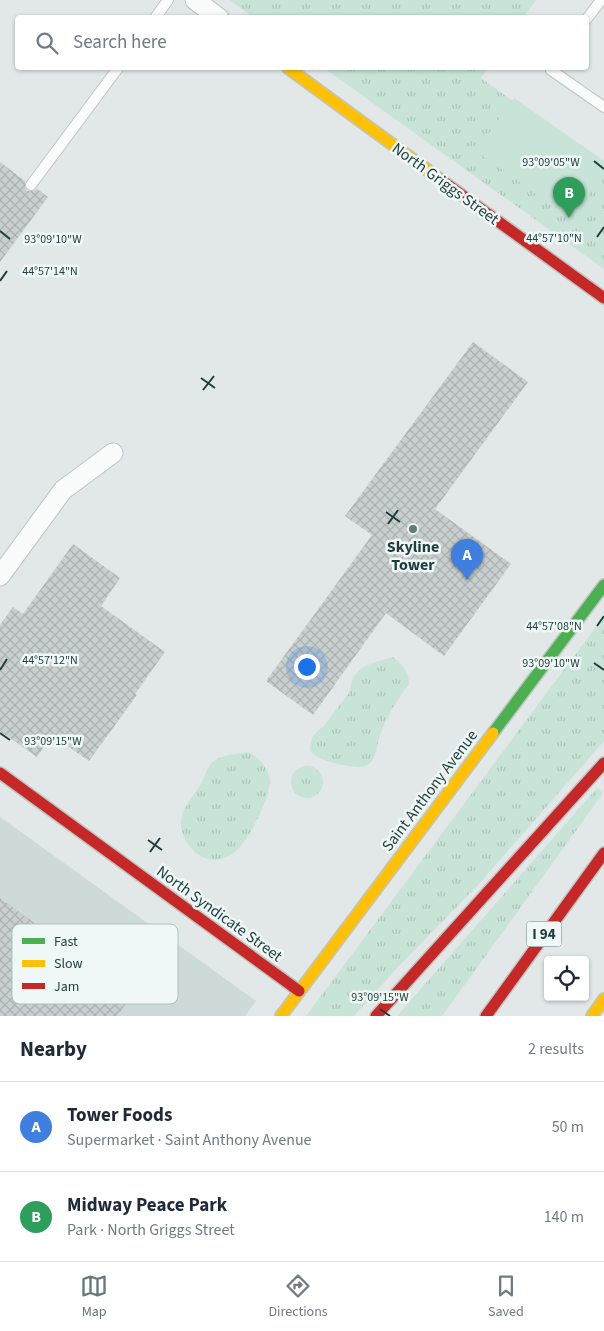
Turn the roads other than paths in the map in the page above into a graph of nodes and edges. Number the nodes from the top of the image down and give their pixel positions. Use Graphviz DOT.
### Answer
graph roads {
  1 [pos="168,0"];
  2 [pos="195,0"];
  3 [pos="601,0"];
  4 [pos="157,15"];
  5 [pos="215,15"];
  6 [pos="589,16"];
  7 [pos="117,70"];
  8 [pos="291,70"];
  9 [pos="551,70"];
  10 [pos="604,107"];
  11 [pos="31,185"];
  12 [pos="604,298"];
  13 [pos="113,453"];
  14 [pos="0,576"];
  15 [pos="604,585"];
  16 [pos="604,763"];
  17 [pos="0,773"];
  18 [pos="604,853"];
  19 [pos="299,991"];
  20 [pos="604,999"];
  21 [pos="281,1016"];
  22 [pos="376,1016"];
  23 [pos="486,1016"];
  24 [pos="592,1016"];
  1 -- 4 [label="lane"];
  2 -- 5 [label="street"];
  3 -- 6 [label="lane"];
  7 -- 11 [label="lane"];
  8 -- 12 [label="main road, North Griggs Street"];
  9 -- 10 [label="lane"];
  13 -- 14 [label="street"];
  15 -- 19 [label="main road, Saint Anthony Avenue"];
  16 -- 22 [label="main road"];
  17 -- 19 [label="main road, North Syndicate Street"];
  18 -- 23 [label="main road, I 94"];
  19 -- 21 [label="main road, Saint Anthony Avenue"];
  20 -- 24 [label="main road"];
}
